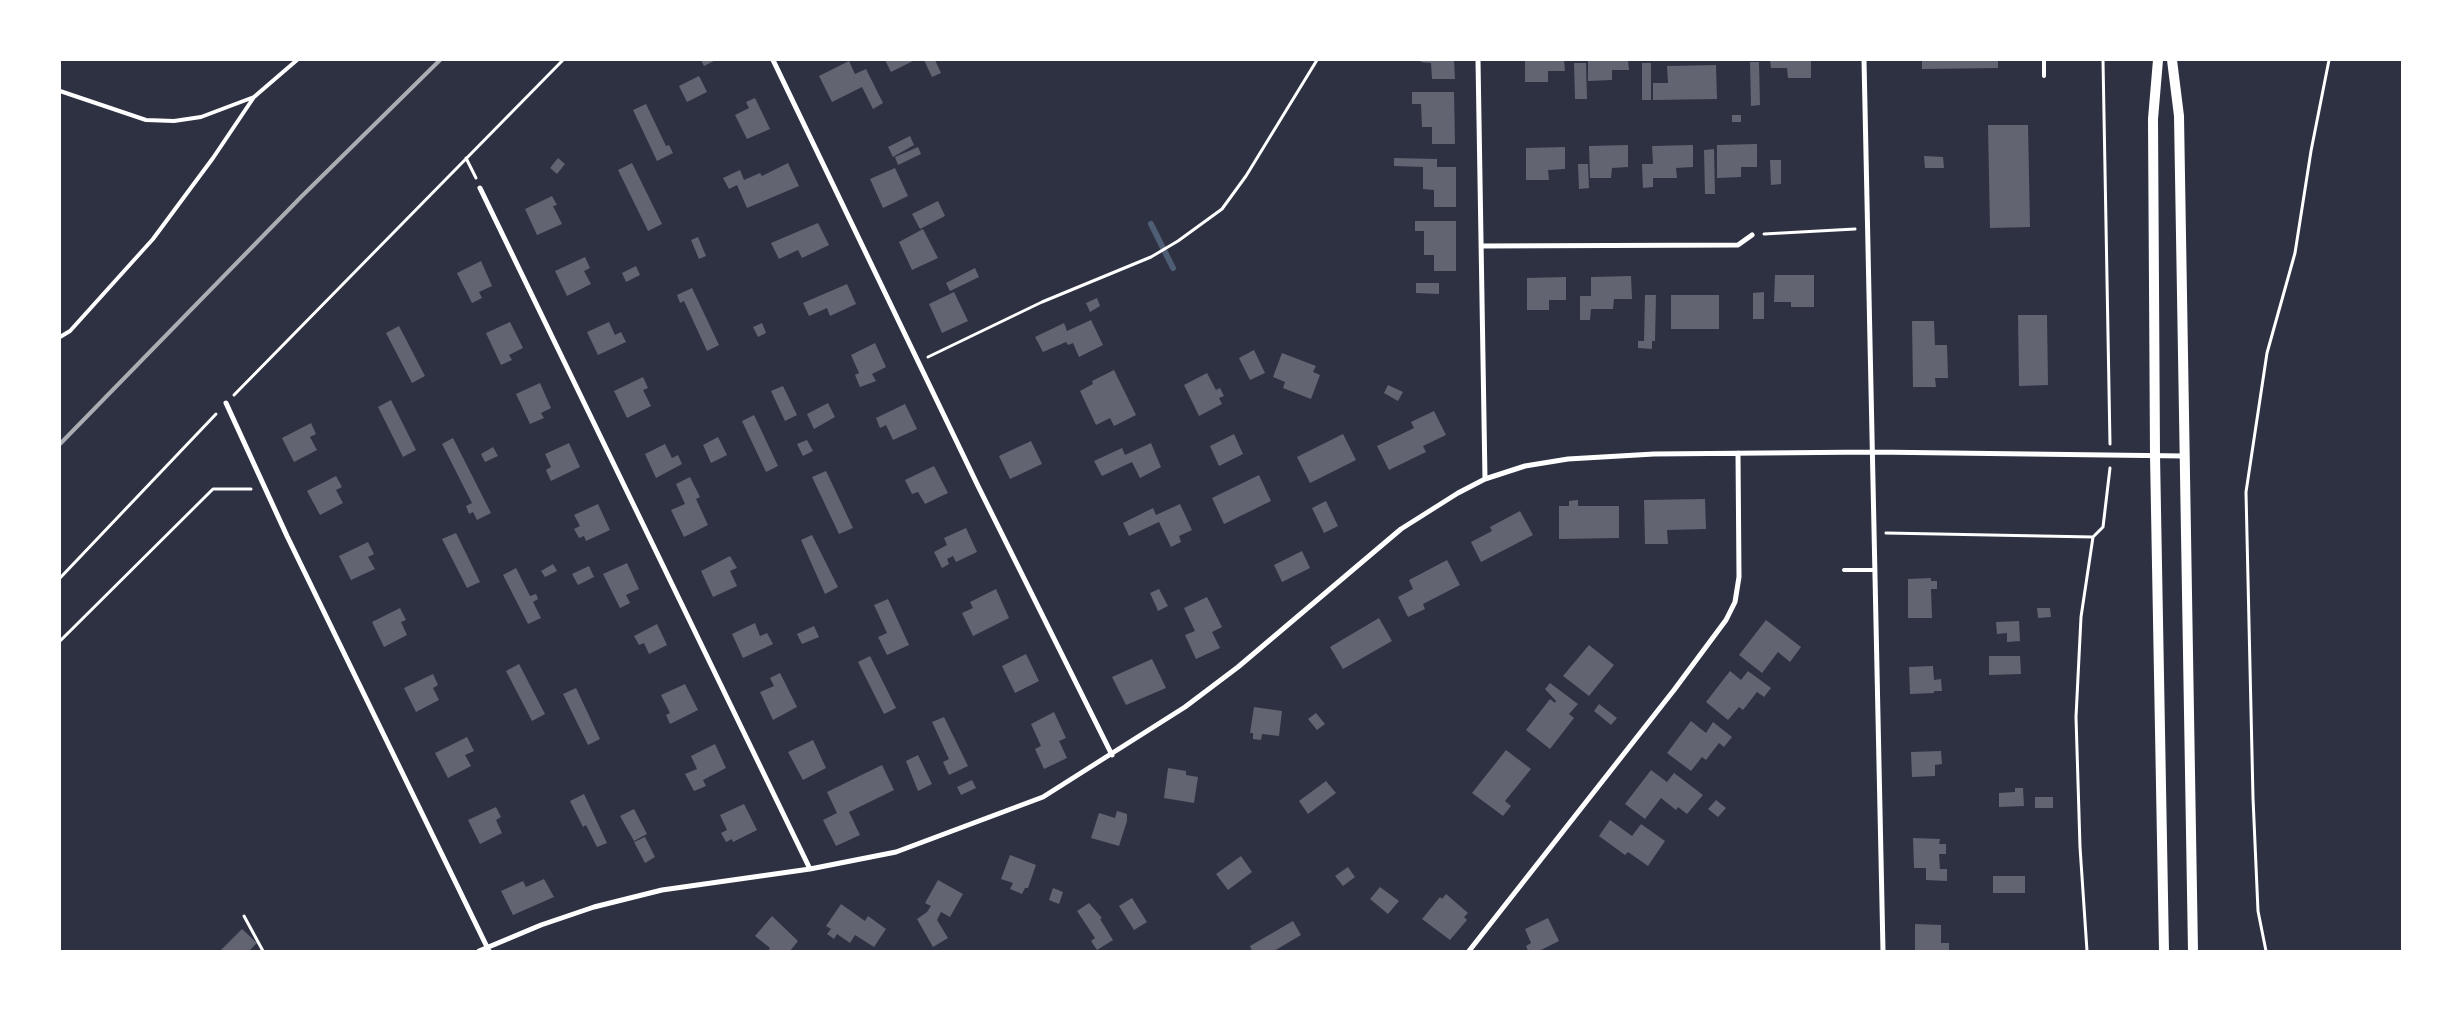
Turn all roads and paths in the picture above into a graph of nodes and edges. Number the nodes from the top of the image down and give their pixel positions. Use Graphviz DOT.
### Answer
graph roads {
  1 [pos="297,60"];
  2 [pos="563,60"];
  3 [pos="773,60"];
  4 [pos="1317,60"];
  5 [pos="1478,60"];
  6 [pos="1864,60"];
  7 [pos="2044,60"];
  8 [pos="2103,60"];
  9 [pos="2158,60"];
  10 [pos="2172,60"];
  11 [pos="2329,60"];
  12 [pos="2044,76"];
  13 [pos="60,91"];
  14 [pos="254,97"];
  15 [pos="466,158"];
  16 [pos="480,188"];
  17 [pos="1868,229"];
  18 [pos="1752,234"];
  19 [pos="1481,246"];
  20 [pos="60,337"];
  21 [pos="918,362"];
  22 [pos="226,403"];
  23 [pos="2110,420"];
  24 [pos="1873,452"];
  25 [pos="1738,454"];
  26 [pos="2156,455"];
  27 [pos="2184,456"];
  28 [pos="1485,480"];
  29 [pos="2110,480"];
  30 [pos="267,489"];
  31 [pos="1874,532"];
  32 [pos="2093,537"];
  33 [pos="1844,570"];
  34 [pos="1874,570"];
  35 [pos="60,578"];
  36 [pos="60,641"];
  37 [pos="1112,755"];
  38 [pos="810,869"];
  39 [pos="244,916"];
  40 [pos="488,949"];
  41 [pos="263,951"];
  42 [pos="478,951"];
  43 [pos="1469,951"];
  44 [pos="1883,951"];
  45 [pos="2087,951"];
  46 [pos="2164,951"];
  47 [pos="2193,951"];
  48 [pos="2266,951"];
  1 -- 14 [label="lane"];
  2 -- 15 [label="path"];
  3 -- 21 [label="street"];
  4 -- 21 [label="path"];
  5 -- 19 [label="street"];
  6 -- 17 [label="street"];
  7 -- 12 [label="lane"];
  8 -- 23 [label="path"];
  9 -- 26 [label="main road"];
  10 -- 27 [label="main road"];
  11 -- 48 [label="path"];
  13 -- 14 [label="lane"];
  14 -- 20 [label="lane"];
  15 -- 16 [label="path"];
  15 -- 22 [label="path"];
  16 -- 38 [label="street"];
  17 -- 18 [label="path"];
  17 -- 24 [label="street"];
  18 -- 19 [label="street"];
  19 -- 28 [label="street"];
  21 -- 37 [label="street"];
  22 -- 30 [label="street"];
  22 -- 35 [label="path"];
  24 -- 25 [label="street"];
  24 -- 26 [label="street"];
  24 -- 31 [label="street"];
  25 -- 28 [label="street"];
  25 -- 43 [label="street"];
  26 -- 27 [label="street"];
  26 -- 46 [label="main road"];
  27 -- 47 [label="main road"];
  28 -- 37 [label="street"];
  29 -- 32 [label="path"];
  30 -- 36 [label="path"];
  30 -- 40 [label="street"];
  31 -- 32 [label="path"];
  31 -- 34 [label="street"];
  32 -- 45 [label="path"];
  33 -- 34 [label="lane"];
  34 -- 44 [label="street"];
  37 -- 38 [label="street"];
  38 -- 40 [label="street"];
  39 -- 41 [label="path"];
  40 -- 42 [label="street"];
}
